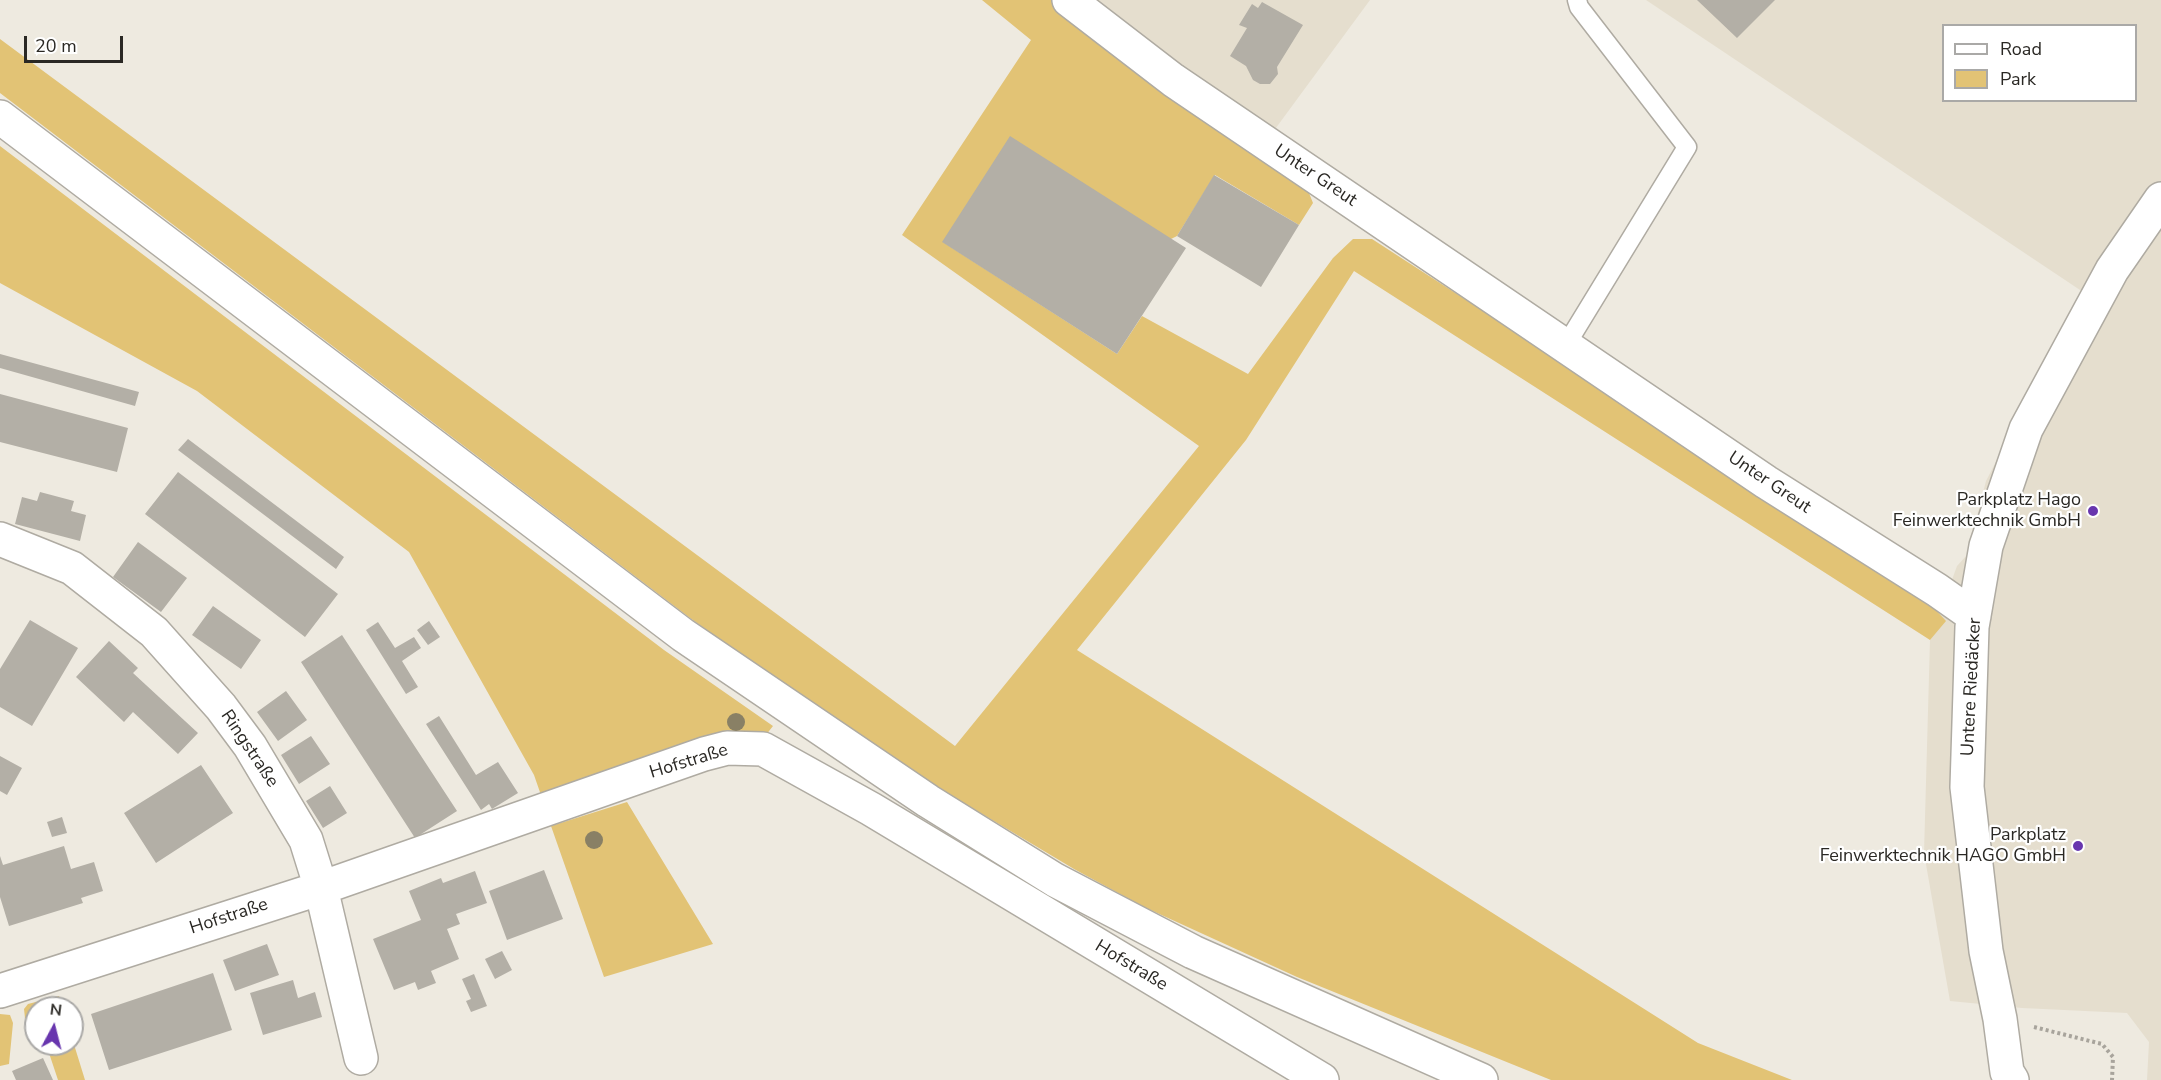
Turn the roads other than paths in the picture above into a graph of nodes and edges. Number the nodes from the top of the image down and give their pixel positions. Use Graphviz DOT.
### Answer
graph roads {
  1 [pos="1069,0"];
  2 [pos="1576,0"];
  3 [pos="0,117"];
  4 [pos="2161,199"];
  5 [pos="1566,345"];
  6 [pos="0,539"];
  7 [pos="1974,616"];
  8 [pos="321,888"];
  9 [pos="0,992"];
  10 [pos="361,1058"];
  11 [pos="2008,1077"];
  12 [pos="1322,1080"];
  13 [pos="1481,1080"];
  1 -- 5 [label="street, Unter Greut"];
  2 -- 5 [label="lane"];
  3 -- 13 [label="street"];
  4 -- 7 [label="street, Untere Riedäcker"];
  5 -- 7 [label="street, Unter Greut"];
  6 -- 8 [label="street, Ringstraße"];
  7 -- 11 [label="street, Untere Riedäcker"];
  8 -- 9 [label="street, Hofstraße"];
  8 -- 10 [label="street, Ringstraße"];
  8 -- 12 [label="street, Hofstraße"];
}
